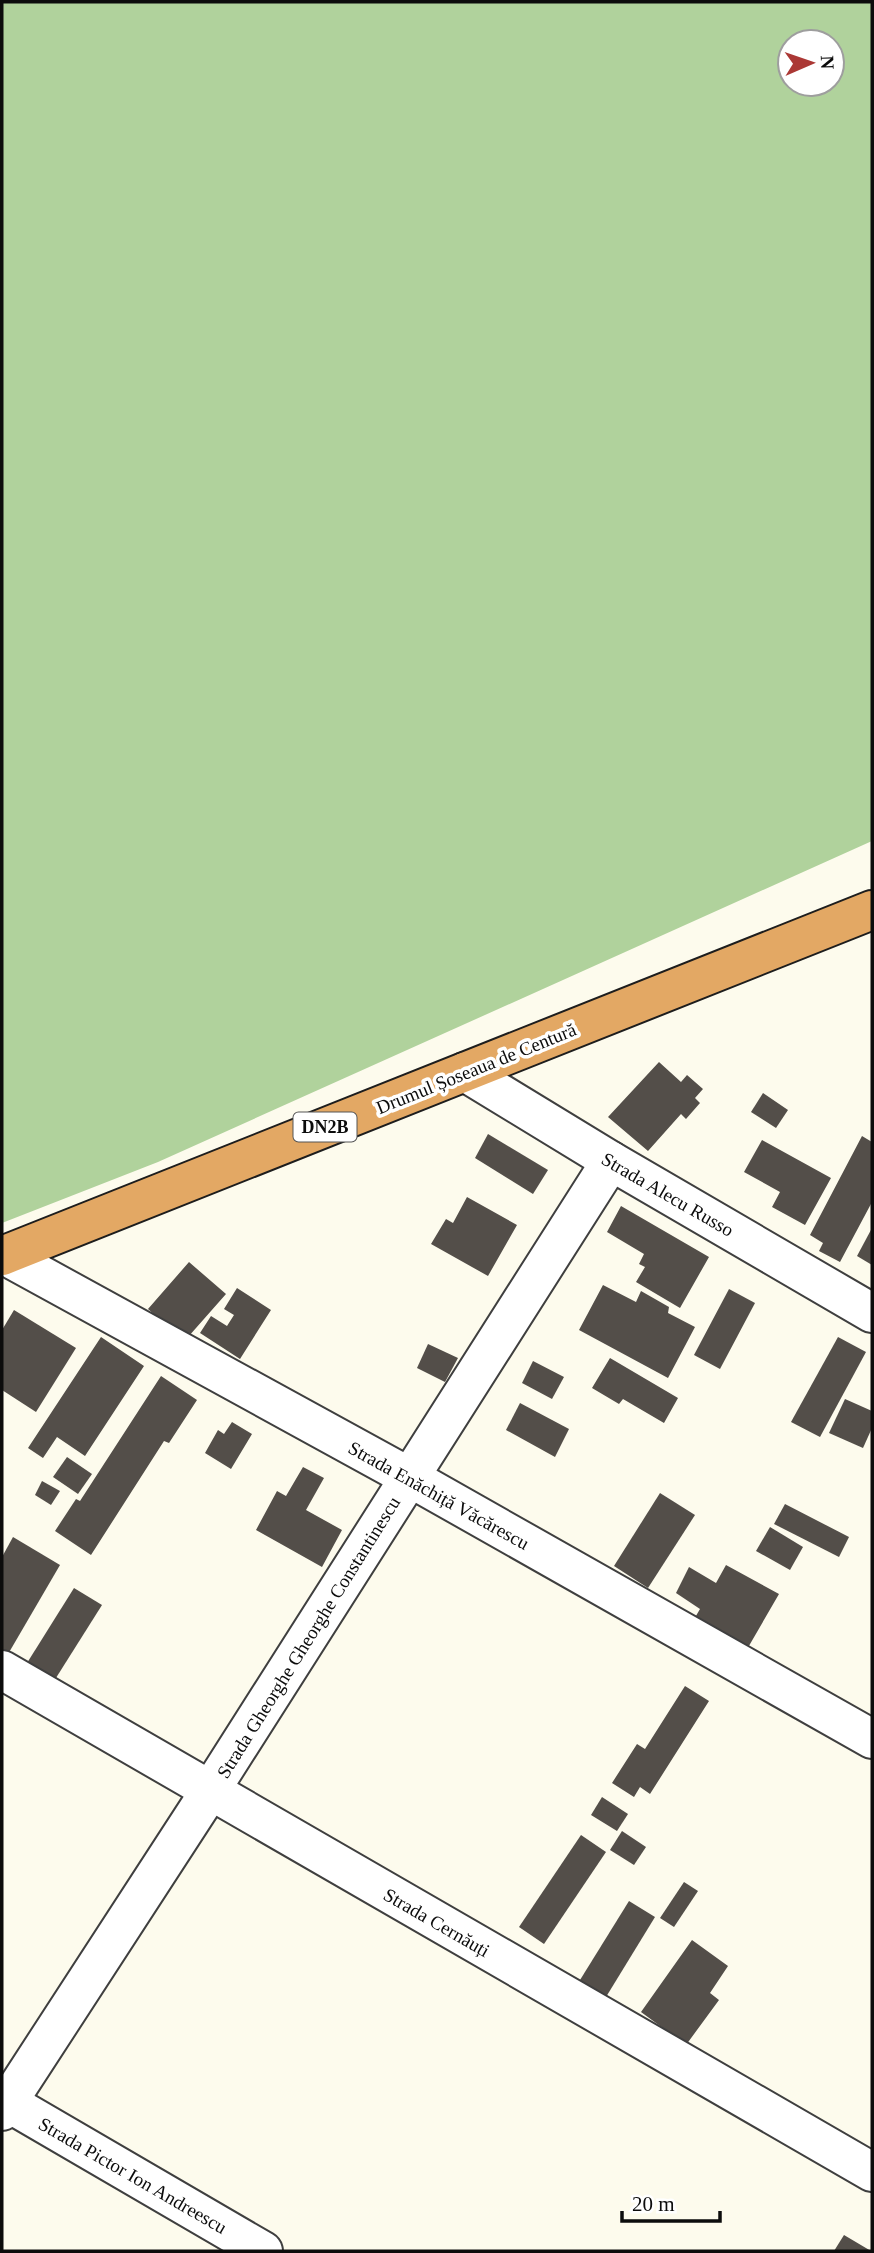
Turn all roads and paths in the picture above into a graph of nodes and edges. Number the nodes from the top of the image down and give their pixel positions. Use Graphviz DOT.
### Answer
graph roads {
  1 [pos="872,910"];
  2 [pos="465,1072"];
  3 [pos="611,1161"];
  4 [pos="3,1255"];
  5 [pos="872,1313"];
  6 [pos="409,1477"];
  7 [pos="2,1670"];
  8 [pos="872,1739"];
  9 [pos="210,1791"];
  10 [pos="4,2104"];
  11 [pos="872,2172"];
  12 [pos="263,2251"];
  1 -- 2 [label="highway, Drumul Șoseaua de Centură / DN2B"];
  2 -- 3 [label="street, Strada Alecu Russo"];
  2 -- 4 [label="highway, Drumul Șoseaua de Centură / DN2B"];
  3 -- 5 [label="street, Strada Alecu Russo"];
  3 -- 6 [label="street, Strada Gheorghe Gheorghe Constantinescu"];
  4 -- 6 [label="street, Strada Enăchiță Văcărescu"];
  6 -- 8 [label="street, Strada Enăchiță Văcărescu"];
  6 -- 9 [label="street, Strada Gheorghe Gheorghe Constantinescu"];
  7 -- 9 [label="street, Strada Cernăuți"];
  9 -- 10 [label="street, Strada Gheorghe Gheorghe Constantinescu"];
  9 -- 11 [label="street, Strada Cernăuți"];
  10 -- 12 [label="street, Strada Pictor Ion Andreescu"];
}
